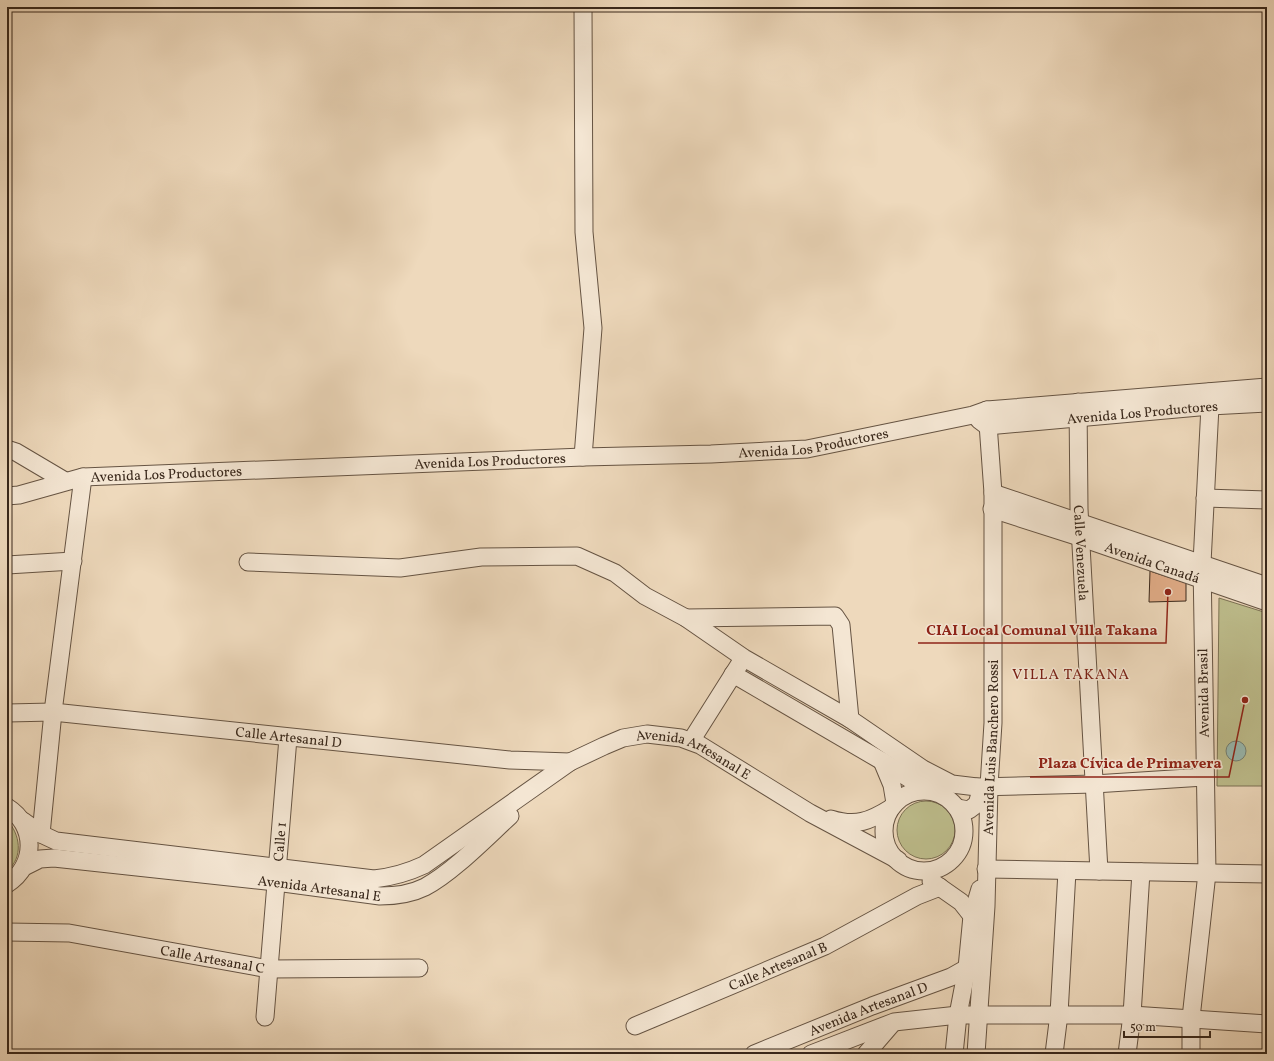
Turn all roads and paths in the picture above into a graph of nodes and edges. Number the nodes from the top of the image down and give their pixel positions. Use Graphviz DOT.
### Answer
graph roads {
  1 [pos="583,7"];
  2 [pos="1267,387"];
  3 [pos="1209,399"];
  4 [pos="1267,403"];
  5 [pos="1079,410"];
  6 [pos="982,417"];
  7 [pos="7,449"];
  8 [pos="583,457"];
  9 [pos="83,477"];
  10 [pos="65,481"];
  11 [pos="7,496"];
  12 [pos="1205,498"];
  13 [pos="1267,500"];
  14 [pos="992,501"];
  15 [pos="1080,529"];
  16 [pos="73,561"];
  17 [pos="248,562"];
  18 [pos="7,564"];
  19 [pos="1202,571"];
  20 [pos="1267,586"];
  21 [pos="1267,602"];
  22 [pos="686,618"];
  23 [pos="744,658"];
  24 [pos="733,674"];
  25 [pos="53,712"];
  26 [pos="7,713"];
  27 [pos="850,719"];
  28 [pos="288,738"];
  29 [pos="691,741"];
  30 [pos="882,761"];
  31 [pos="570,762"];
  32 [pos="1204,777"];
  33 [pos="1094,784"];
  34 [pos="983,787"];
  35 [pos="937,792"];
  36 [pos="983,804"];
  37 [pos="893,806"];
  38 [pos="7,807"];
  39 [pos="959,810"];
  40 [pos="810,812"];
  41 [pos="23,821"];
  42 [pos="976,829"];
  43 [pos="41,834"];
  44 [pos="959,852"];
  45 [pos="986,861"];
  46 [pos="903,864"];
  47 [pos="24,867"];
  48 [pos="1068,871"];
  49 [pos="1099,871"];
  50 [pos="1141,872"];
  51 [pos="1207,873"];
  52 [pos="1267,874"];
  53 [pos="276,875"];
  54 [pos="925,878"];
  55 [pos="7,884"];
  56 [pos="940,887"];
  57 [pos="917,896"];
  58 [pos="978,918"];
  59 [pos="7,932"];
  60 [pos="419,968"];
  61 [pos="269,969"];
  62 [pos="974,971"];
  63 [pos="1059,1014"];
  64 [pos="958,1015"];
  65 [pos="978,1015"];
  66 [pos="1132,1016"];
  67 [pos="266,1017"];
  68 [pos="1191,1018"];
  69 [pos="894,1022"];
  70 [pos="1267,1024"];
  71 [pos="635,1026"];
  72 [pos="754,1054"];
  73 [pos="811,1054"];
  74 [pos="866,1054"];
  75 [pos="954,1054"];
  76 [pos="976,1054"];
  77 [pos="1054,1054"];
  78 [pos="1127,1054"];
  79 [pos="1191,1054"];
  1 -- 8 [label="street"];
  2 -- 3 [label="street, Avenida Los Productores"];
  3 -- 4 [label="street, Avenida Los Productores"];
  3 -- 5 [label="street, Avenida Los Productores"];
  3 -- 12 [label="street, Avenida Brasil"];
  5 -- 6 [label="street, Avenida Los Productores"];
  5 -- 15 [label="street, Calle Venezuela"];
  6 -- 8 [label="street, Avenida Los Productores"];
  6 -- 14 [label="street, Avenida Luis Banchero Rossi"];
  7 -- 10 [label="street"];
  8 -- 9 [label="street, Avenida Los Productores"];
  9 -- 10 [label="street, Avenida Los Productores"];
  9 -- 16 [label="street"];
  10 -- 11 [label="street, Avenida Los Productores"];
  12 -- 13 [label="street"];
  12 -- 19 [label="street, Avenida Brasil"];
  14 -- 15 [label="street, Avenida Canadá"];
  14 -- 34 [label="street, Avenida Luis Banchero Rossi"];
  15 -- 19 [label="street, Avenida Canadá"];
  15 -- 33 [label="street, Calle Venezuela"];
  16 -- 18 [label="street"];
  16 -- 25 [label="street"];
  17 -- 22 [label="street"];
  19 -- 20 [label="street, Avenida Canadá"];
  19 -- 21 [label="street, Avenida Canadá"];
  19 -- 32 [label="street, Avenida Brasil"];
  22 -- 23 [label="street"];
  22 -- 27 [label="street"];
  23 -- 24 [label="street"];
  23 -- 27 [label="street"];
  24 -- 29 [label="street"];
  24 -- 30 [label="street"];
  25 -- 26 [label="street, Calle Artesanal D"];
  25 -- 28 [label="street, Calle Artesanal D"];
  25 -- 43 [label="street"];
  27 -- 34 [label="street"];
  28 -- 31 [label="street, Calle Artesanal D"];
  28 -- 53 [label="street, Calle 1"];
  29 -- 31 [label="street, Avenida Artesanal E"];
  29 -- 40 [label="street, Avenida Artesanal E"];
  30 -- 35 [label="street"];
  30 -- 37 [label="street"];
  31 -- 53 [label="street, Avenida Artesanal E"];
  32 -- 33 [label="street"];
  32 -- 51 [label="street, Avenida Brasil"];
  33 -- 34 [label="street"];
  33 -- 49 [label="street, Calle Venezuela"];
  34 -- 36 [label="street, Avenida Luis Banchero Rossi"];
  35 -- 37 [label="street"];
  35 -- 39 [label="street"];
  36 -- 39 [label="street"];
  36 -- 42 [label="street"];
  36 -- 45 [label="street, Avenida Luis Banchero Rossi"];
  37 -- 40 [label="street"];
  37 -- 46 [label="street"];
  38 -- 41 [label="street, Avenida Artesanal E"];
  39 -- 42 [label="street"];
  39 -- 44 [label="street"];
  40 -- 46 [label="street"];
  41 -- 43 [label="street, Avenida Artesanal E"];
  41 -- 47 [label="street"];
  42 -- 44 [label="street"];
  42 -- 45 [label="street"];
  43 -- 53 [label="street, Avenida Artesanal E"];
  44 -- 46 [label="street"];
  45 -- 48 [label="street"];
  45 -- 58 [label="street, Avenida Luis Banchero Rossi"];
  46 -- 54 [label="street"];
  47 -- 53 [label="street, Avenida Artesanal E"];
  47 -- 55 [label="street"];
  48 -- 49 [label="street"];
  48 -- 63 [label="street"];
  49 -- 50 [label="street"];
  50 -- 51 [label="street"];
  50 -- 66 [label="street"];
  51 -- 52 [label="street"];
  51 -- 68 [label="street, Avenida Brasil"];
  53 -- 61 [label="street, Calle 1"];
  54 -- 56 [label="street"];
  54 -- 57 [label="street"];
  56 -- 57 [label="street, Calle Artesanal B"];
  56 -- 58 [label="street"];
  57 -- 71 [label="street, Calle Artesanal B"];
  58 -- 62 [label="street, Avenida Luis Banchero Rossi"];
  59 -- 61 [label="street, Calle Artesanal C"];
  60 -- 61 [label="street, Calle Artesanal C"];
  61 -- 67 [label="street, Calle 1"];
  62 -- 64 [label="street, Avenida Luis Banchero Rossi"];
  62 -- 65 [label="street, Avenida Luis Banchero Rossi"];
  62 -- 72 [label="street, Avenida Artesanal D"];
  63 -- 65 [label="street, Avenida Artesanal D"];
  63 -- 66 [label="street, Avenida Artesanal D"];
  63 -- 77 [label="street"];
  64 -- 65 [label="street, Avenida Artesanal D"];
  64 -- 69 [label="street, Avenida Artesanal D"];
  64 -- 75 [label="street, Avenida Luis Banchero Rossi"];
  65 -- 76 [label="street, Avenida Luis Banchero Rossi"];
  66 -- 68 [label="street, Avenida Artesanal D"];
  66 -- 78 [label="street"];
  68 -- 70 [label="street, Avenida Artesanal D"];
  68 -- 79 [label="street, Avenida Brasil"];
  69 -- 73 [label="street, Avenida Artesanal D"];
  69 -- 74 [label="street"];
}
